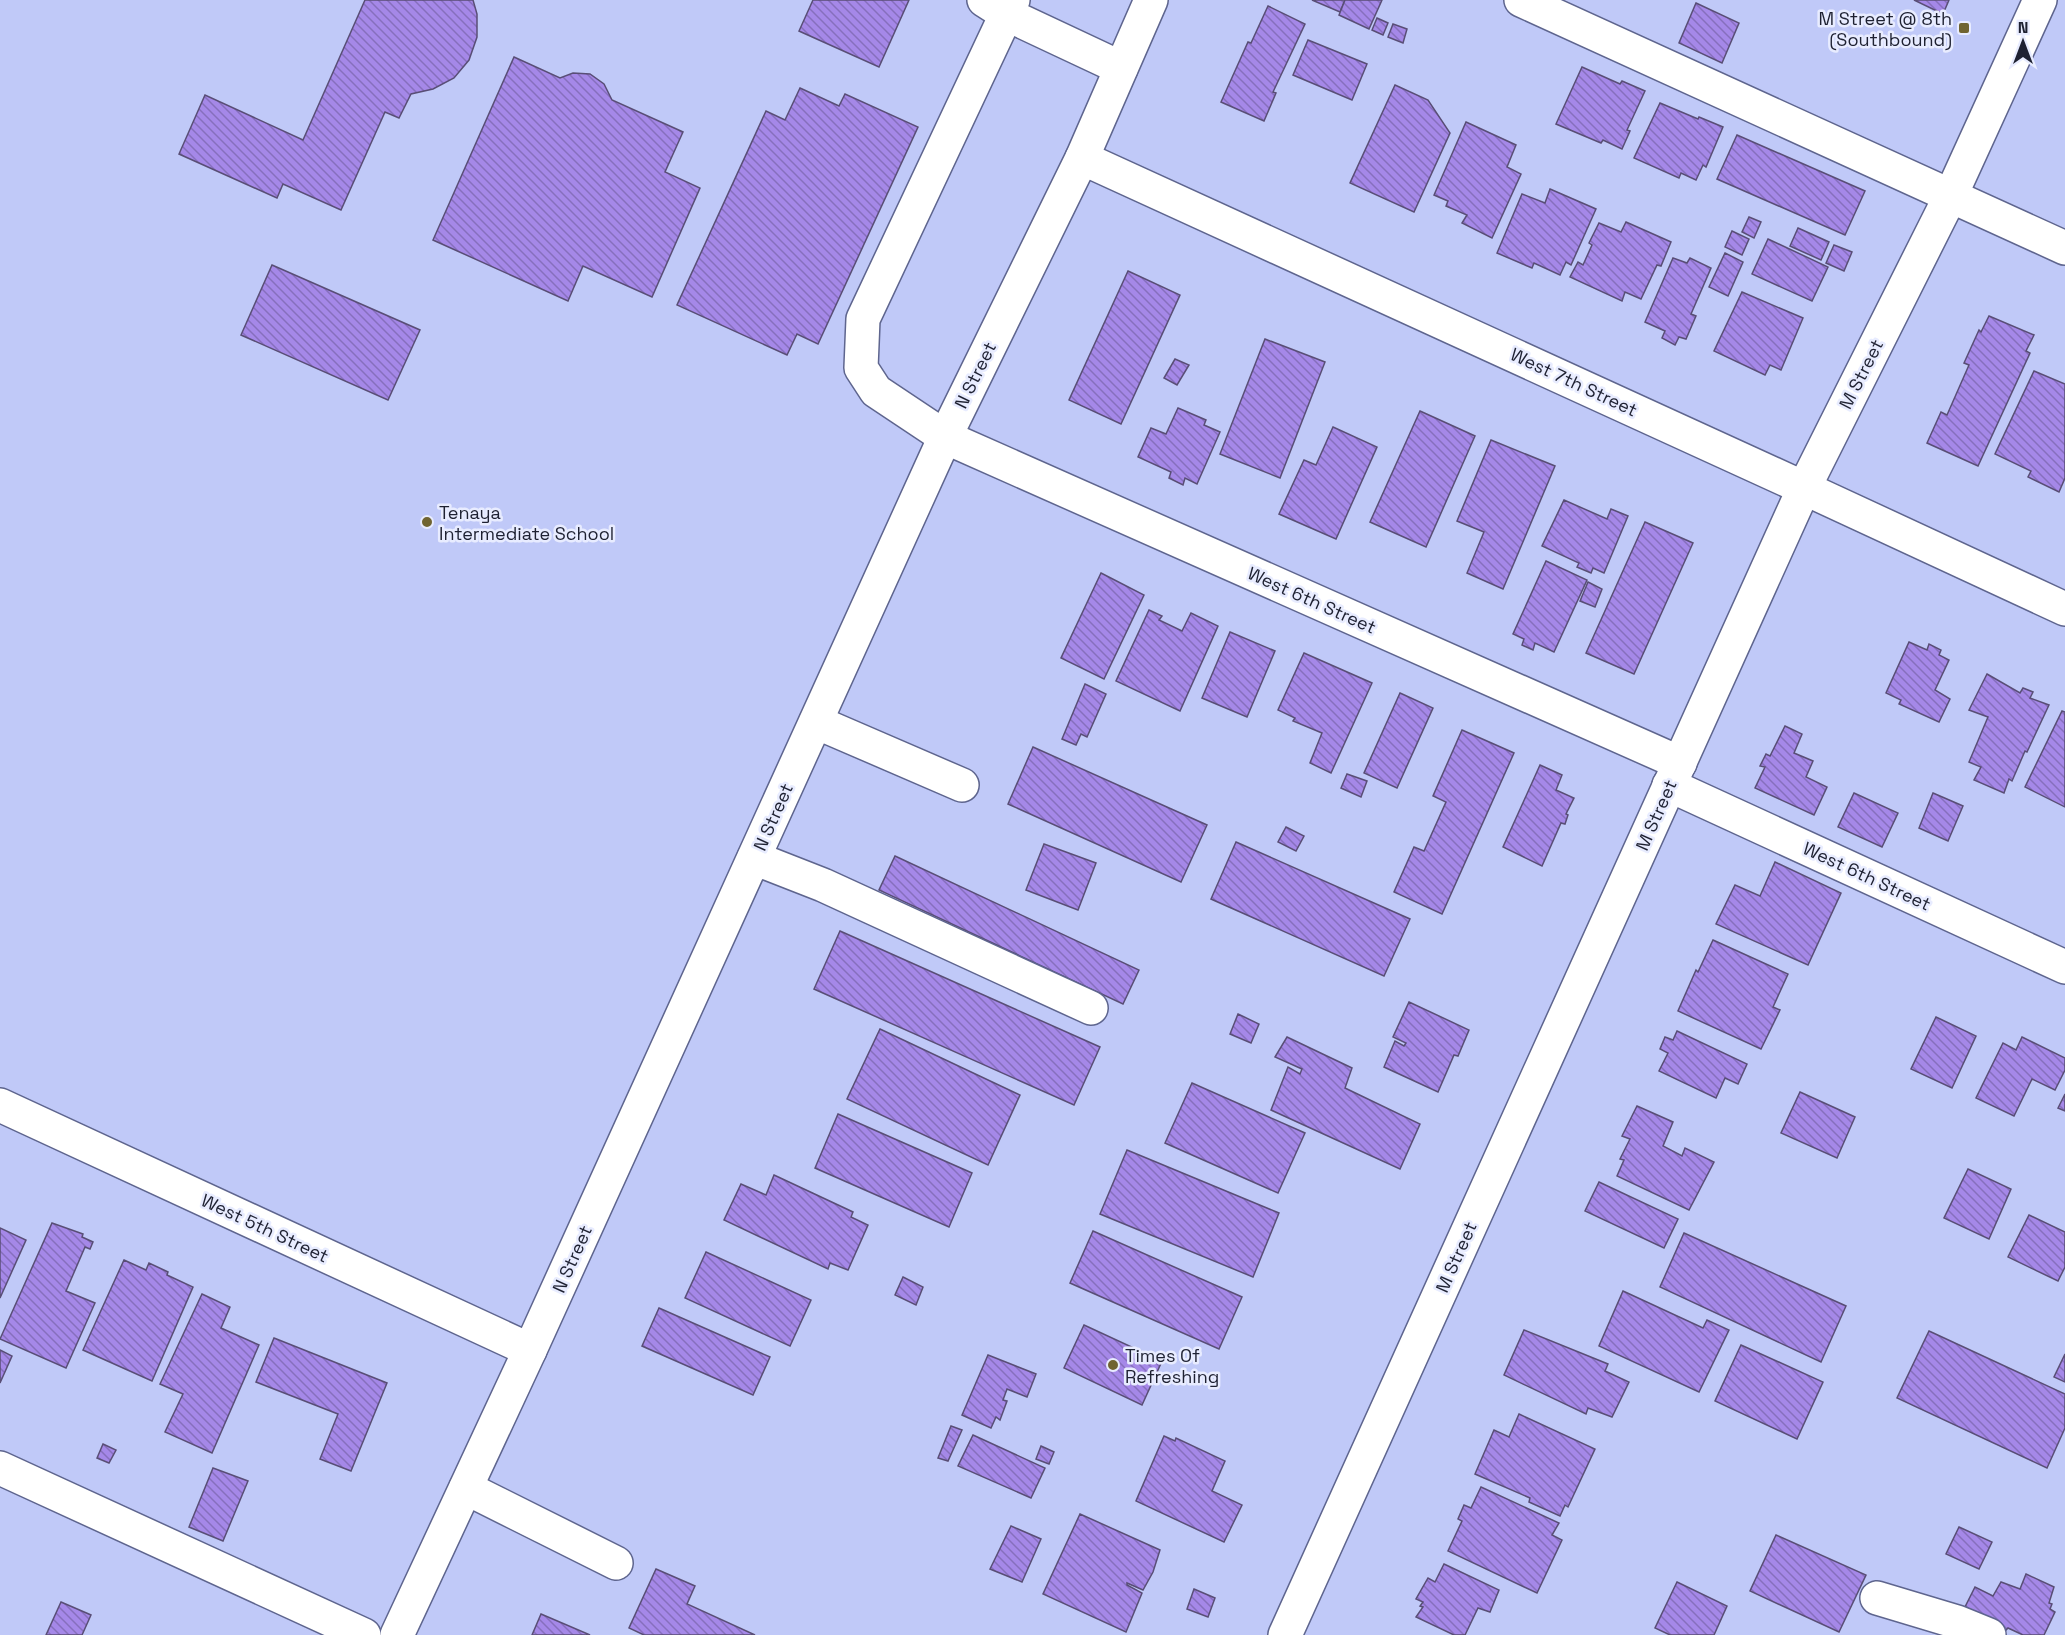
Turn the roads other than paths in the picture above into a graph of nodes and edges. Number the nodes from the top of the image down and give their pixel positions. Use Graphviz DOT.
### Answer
graph roads {
  1 [pos="1151,0"];
  2 [pos="1521,0"];
  3 [pos="2040,0"];
  4 [pos="1001,4"];
  5 [pos="1121,68"];
  6 [pos="1082,158"];
  7 [pos="1951,195"];
  8 [pos="2065,248"];
  9 [pos="945,437"];
  10 [pos="1804,488"];
  11 [pos="2065,609"];
  12 [pos="816,722"];
  13 [pos="1674,774"];
  14 [pos="962,785"];
  15 [pos="754,858"];
  16 [pos="2065,967"];
  17 [pos="1091,1008"];
  18 [pos="0,1105"];
  19 [pos="530,1350"];
  20 [pos="0,1468"];
  21 [pos="466,1488"];
  22 [pos="616,1563"];
  23 [pos="1878,1598"];
  24 [pos="364,1635"];
  25 [pos="397,1635"];
  26 [pos="1285,1635"];
  27 [pos="1989,1635"];
  1 -- 5 [label="street, N Street"];
  2 -- 7 [label="street"];
  3 -- 7 [label="street, M Street"];
  4 -- 5 [label="street"];
  4 -- 9 [label="street, West 6th Street"];
  5 -- 6 [label="street, N Street"];
  6 -- 9 [label="street, N Street"];
  6 -- 10 [label="street, West 7th Street"];
  7 -- 8 [label="street"];
  7 -- 10 [label="street, M Street"];
  9 -- 12 [label="street, N Street"];
  9 -- 13 [label="street, West 6th Street"];
  10 -- 11 [label="street, West 7th Street"];
  10 -- 13 [label="street, M Street"];
  12 -- 14 [label="street"];
  12 -- 15 [label="street, N Street"];
  13 -- 16 [label="street, West 6th Street"];
  13 -- 26 [label="street, M Street"];
  15 -- 17 [label="street"];
  15 -- 19 [label="street, N Street"];
  18 -- 19 [label="street, West 5th Street"];
  19 -- 21 [label="street, N Street"];
  20 -- 24 [label="street"];
  21 -- 22 [label="street"];
  21 -- 25 [label="street, N Street"];
  23 -- 27 [label="street"];
}
